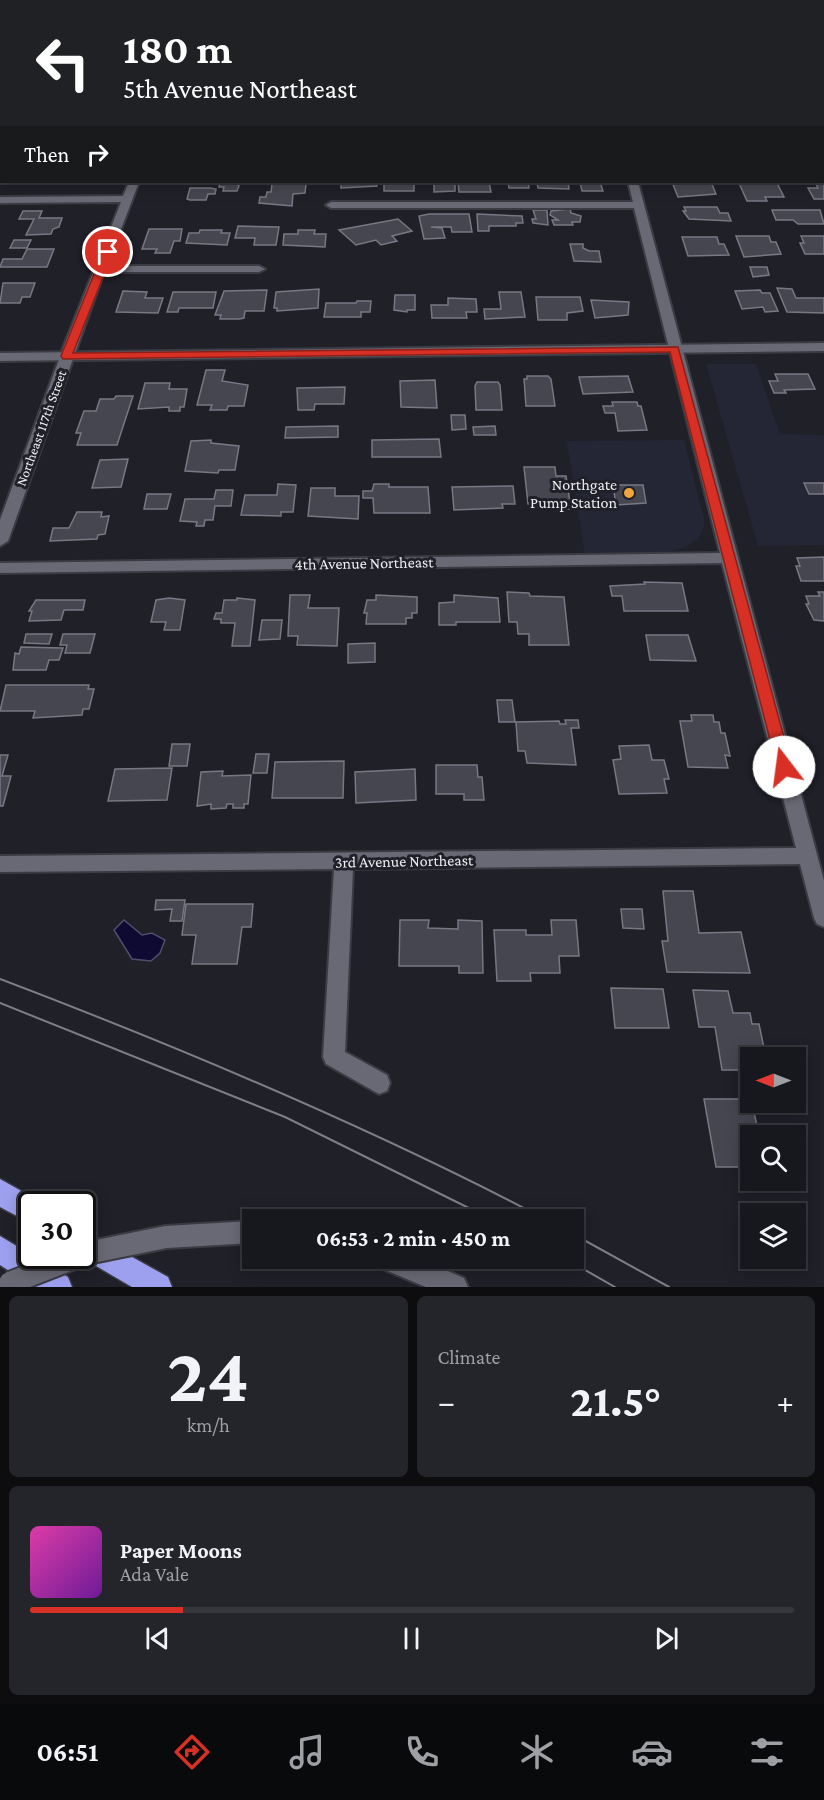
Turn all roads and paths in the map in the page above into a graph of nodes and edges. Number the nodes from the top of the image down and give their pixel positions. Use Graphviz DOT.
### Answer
graph roads {
  1 [pos="134,183"];
  2 [pos="633,183"];
  3 [pos="127,199"];
  4 [pos="0,200"];
  5 [pos="331,205"];
  6 [pos="639,205"];
  7 [pos="102,269"];
  8 [pos="259,269"];
  9 [pos="824,347"];
  10 [pos="674,349"];
  11 [pos="67,356"];
  12 [pos="0,357"];
  13 [pos="0,541"];
  14 [pos="728,558"];
  15 [pos="0,568"];
  16 [pos="807,856"];
  17 [pos="344,861"];
  18 [pos="0,864"];
  19 [pos="824,918"];
  20 [pos="379,1083"];
  21 [pos="0,1192"];
  22 [pos="18,1203"];
  23 [pos="242,1232"];
  24 [pos="0,1249"];
  25 [pos="96,1250"];
  26 [pos="96,1252"];
  27 [pos="46,1269"];
  28 [pos="413,1269"];
  29 [pos="5,1285"];
  30 [pos="58,1287"];
  31 [pos="159,1287"];
  32 [pos="455,1287"];
  1 -- 3 [label="street, Northeast 117th Street"];
  2 -- 6 [label="street"];
  3 -- 4 [label="street"];
  3 -- 7 [label="street, Northeast 117th Street"];
  5 -- 6 [label="street"];
  6 -- 10 [label="street"];
  7 -- 8 [label="street"];
  7 -- 11 [label="street, Northeast 117th Street"];
  9 -- 10 [label="street"];
  10 -- 11 [label="street"];
  10 -- 14 [label="street"];
  11 -- 12 [label="street"];
  11 -- 13 [label="street, Northeast 117th Street"];
  14 -- 15 [label="street, 4th Avenue Northeast"];
  14 -- 16 [label="street"];
  16 -- 17 [label="street, 3rd Avenue Northeast"];
  16 -- 19 [label="street"];
  17 -- 18 [label="street, 3rd Avenue Northeast"];
  17 -- 20 [label="street"];
  21 -- 22 [label="highway"];
  23 -- 26 [label="street, bridge"];
  24 -- 30 [label="highway"];
  25 -- 31 [label="highway"];
  27 -- 29 [label="street, bridge"];
  28 -- 32 [label="street"];
}
